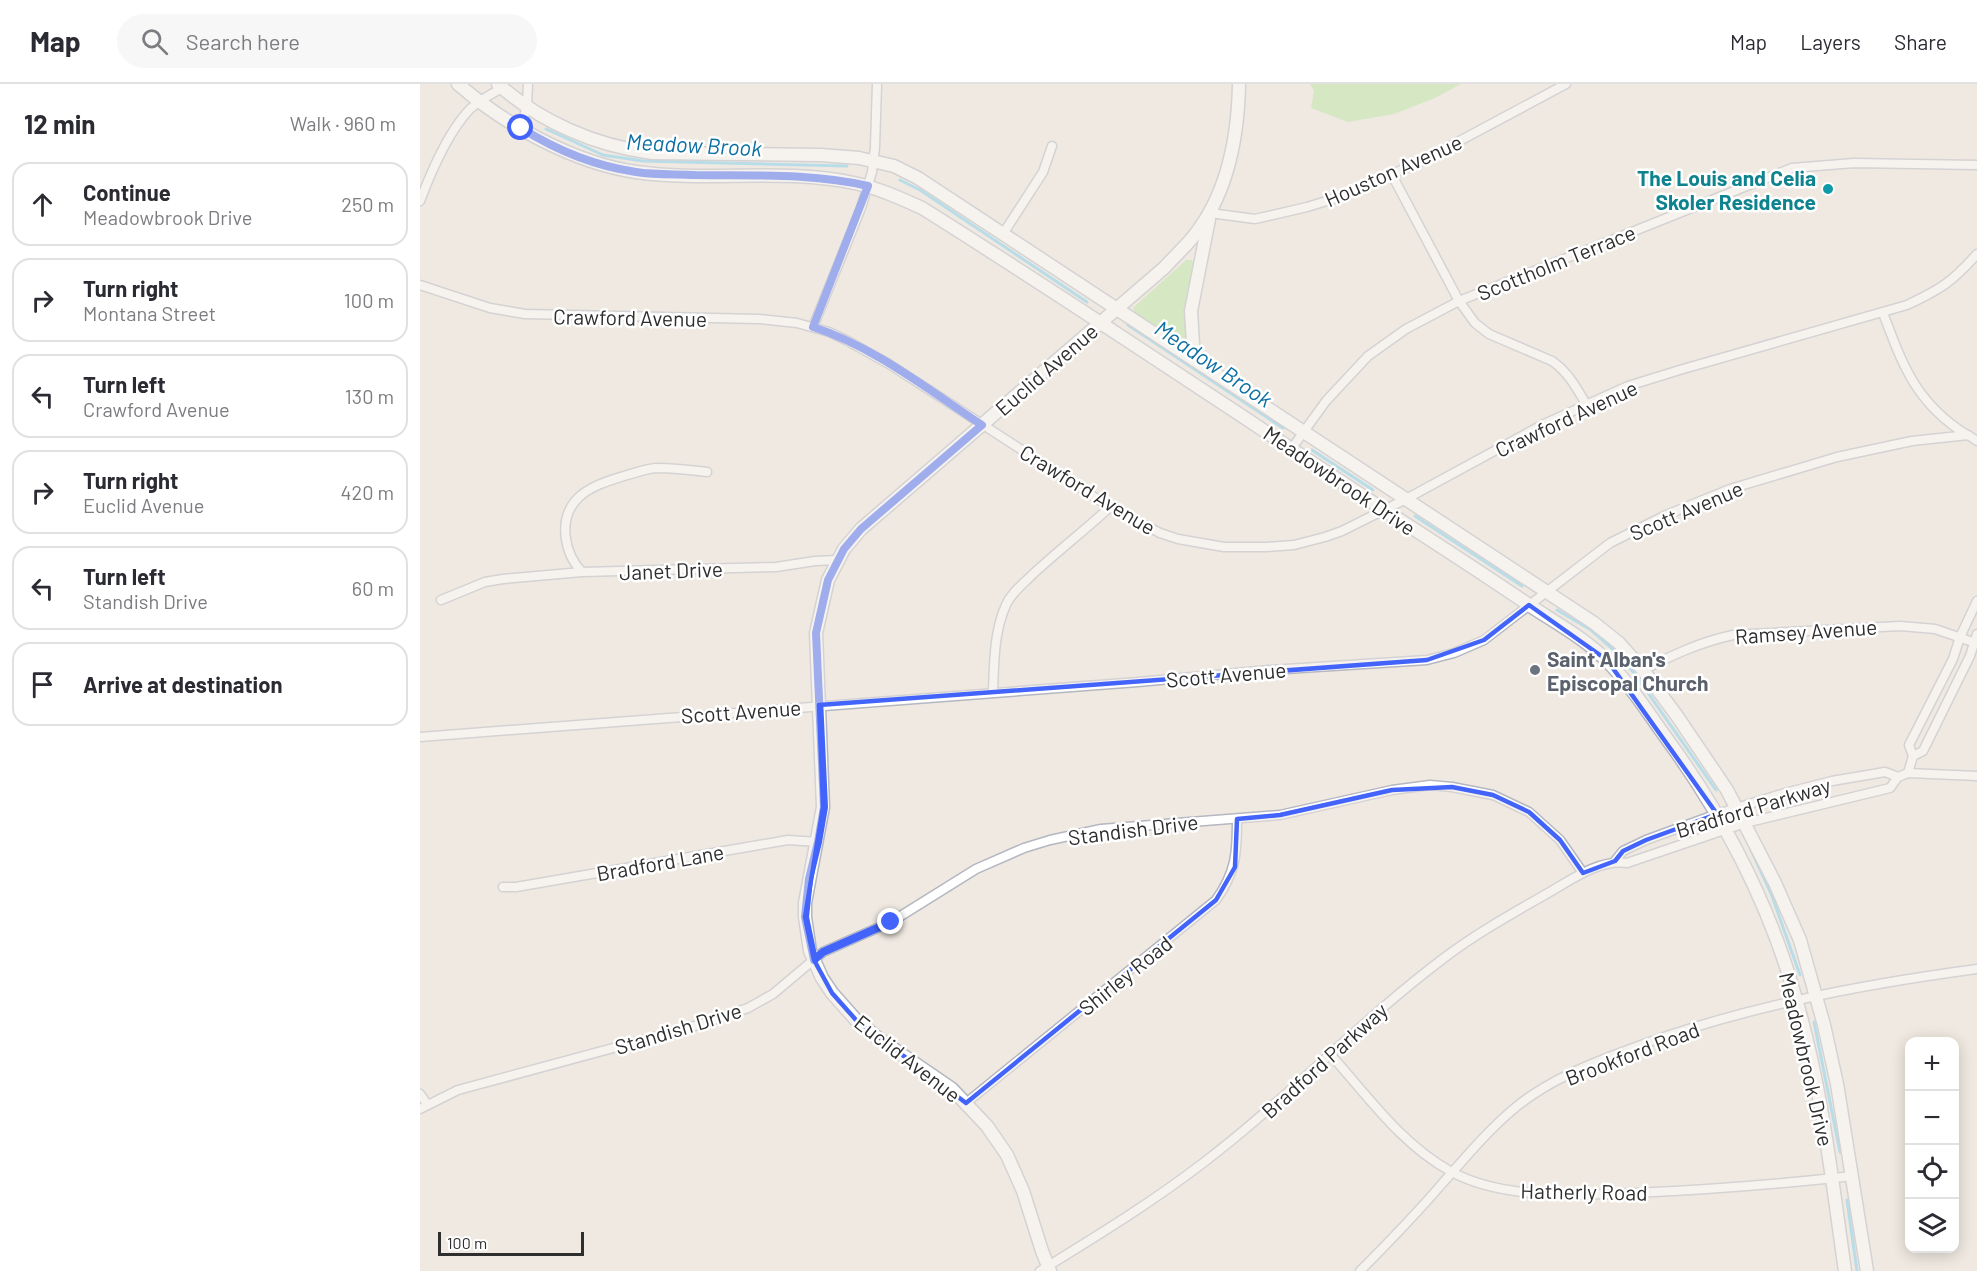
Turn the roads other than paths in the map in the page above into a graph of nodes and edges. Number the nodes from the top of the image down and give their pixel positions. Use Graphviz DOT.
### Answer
graph roads {
  1 [pos="458,84"];
  2 [pos="528,84"];
  3 [pos="877,84"];
  4 [pos="1239,84"];
  5 [pos="1566,84"];
  6 [pos="500,86"];
  7 [pos="480,102"];
  8 [pos="527,106"];
  9 [pos="521,128"];
  10 [pos="1052,146"];
  11 [pos="874,160"];
  12 [pos="1977,165"];
  13 [pos="1392,175"];
  14 [pos="868,186"];
  15 [pos="420,201"];
  16 [pos="1210,213"];
  17 [pos="1003,234"];
  18 [pos="1977,254"];
  19 [pos="420,285"];
  20 [pos="1459,302"];
  21 [pos="1116,308"];
  22 [pos="1882,313"];
  23 [pos="1099,323"];
  24 [pos="813,327"];
  25 [pos="1194,360"];
  26 [pos="1586,404"];
  27 [pos="982,425"];
  28 [pos="1304,432"];
  29 [pos="1968,435"];
  30 [pos="1977,441"];
  31 [pos="1292,448"];
  32 [pos="706,472"];
  33 [pos="1406,499"];
  34 [pos="1110,507"];
  35 [pos="1384,510"];
  36 [pos="838,560"];
  37 [pos="582,572"];
  38 [pos="1547,592"];
  39 [pos="441,600"];
  40 [pos="1977,601"];
  41 [pos="1529,605"];
  42 [pos="1960,637"];
  43 [pos="1975,638"];
  44 [pos="1643,670"];
  45 [pos="993,692"];
  46 [pos="819,705"];
  47 [pos="420,736"];
  48 [pos="1913,756"];
  49 [pos="1908,773"];
  50 [pos="1977,776"];
  51 [pos="1898,777"];
  52 [pos="1737,807"];
  53 [pos="1717,814"];
  54 [pos="1237,819"];
  55 [pos="1745,823"];
  56 [pos="1725,829"];
  57 [pos="818,842"];
  58 [pos="1615,861"];
  59 [pos="1583,873"];
  60 [pos="503,887"];
  61 [pos="814,960"];
  62 [pos="1977,969"];
  63 [pos="1816,997"];
  64 [pos="1797,1001"];
  65 [pos="1330,1054"];
  66 [pos="420,1094"];
  67 [pos="966,1103"];
  68 [pos="424,1107"];
  69 [pos="1452,1173"];
  70 [pos="1853,1176"];
  71 [pos="1831,1178"];
  72 [pos="1046,1269"];
  73 [pos="1360,1271"];
  74 [pos="1845,1271"];
  75 [pos="1867,1271"];
  1 -- 7 [label="street, Meadowbrook Drive"];
  2 -- 8 [label="street"];
  3 -- 11 [label="street"];
  4 -- 16 [label="street, Euclid Avenue"];
  5 -- 13 [label="street, Houston Avenue"];
  6 -- 7 [label="street"];
  6 -- 8 [label="street, Meadowbrook Drive"];
  7 -- 9 [label="street, Meadowbrook Drive"];
  7 -- 15 [label="street"];
  8 -- 9 [label="street"];
  8 -- 11 [label="street, Meadowbrook Drive"];
  9 -- 14 [label="street, Meadowbrook Drive"];
  10 -- 17 [label="street"];
  11 -- 14 [label="street"];
  11 -- 17 [label="street, Meadowbrook Drive"];
  12 -- 20 [label="street, Scottholm Terrace"];
  13 -- 16 [label="street, Houston Avenue"];
  13 -- 20 [label="street"];
  14 -- 23 [label="street, Meadowbrook Drive"];
  14 -- 24 [label="street"];
  16 -- 21 [label="street, Euclid Avenue"];
  16 -- 25 [label="street, Euclid Avenue"];
  17 -- 21 [label="street, Meadowbrook Drive"];
  18 -- 22 [label="street, Crawford Avenue"];
  19 -- 24 [label="street, Crawford Avenue"];
  20 -- 26 [label="street"];
  20 -- 28 [label="street, Scottholm Terrace"];
  21 -- 23 [label="street, Euclid Avenue"];
  21 -- 25 [label="street, Meadowbrook Drive"];
  22 -- 26 [label="street, Crawford Avenue"];
  22 -- 29 [label="street"];
  23 -- 27 [label="street, Euclid Avenue"];
  23 -- 31 [label="street, Meadowbrook Drive"];
  24 -- 27 [label="street, Crawford Avenue"];
  25 -- 28 [label="street, Meadowbrook Drive"];
  26 -- 33 [label="street, Crawford Avenue"];
  27 -- 34 [label="street, Crawford Avenue"];
  27 -- 36 [label="street, Euclid Avenue"];
  28 -- 31 [label="street, Scottholm Terrace"];
  28 -- 33 [label="street, Meadowbrook Drive"];
  29 -- 30 [label="street"];
  29 -- 38 [label="street, Scott Avenue"];
  31 -- 35 [label="street, Meadowbrook Drive"];
  32 -- 37 [label="street"];
  33 -- 35 [label="street, Crawford Avenue"];
  33 -- 38 [label="street, Meadowbrook Drive"];
  34 -- 35 [label="street, Crawford Avenue"];
  34 -- 45 [label="street"];
  35 -- 41 [label="street, Meadowbrook Drive"];
  36 -- 37 [label="street, Janet Drive"];
  36 -- 46 [label="street, Euclid Avenue"];
  37 -- 39 [label="street, Janet Drive"];
  38 -- 41 [label="street, Scott Avenue"];
  38 -- 44 [label="street, Meadowbrook Drive"];
  40 -- 42 [label="street"];
  41 -- 45 [label="street, Scott Avenue"];
  41 -- 53 [label="street, Meadowbrook Drive"];
  42 -- 43 [label="street, Ramsey Avenue"];
  42 -- 44 [label="street, Ramsey Avenue"];
  42 -- 48 [label="street"];
  43 -- 48 [label="street"];
  44 -- 52 [label="street, Meadowbrook Drive"];
  45 -- 46 [label="street, Scott Avenue"];
  46 -- 47 [label="street, Scott Avenue"];
  46 -- 57 [label="street, Euclid Avenue"];
  48 -- 49 [label="street"];
  49 -- 50 [label="street, Bradford Parkway"];
  49 -- 51 [label="street, Bradford Parkway"];
  51 -- 52 [label="street, Bradford Parkway"];
  51 -- 55 [label="street, Bradford Parkway"];
  52 -- 53 [label="street, Bradford Parkway"];
  52 -- 55 [label="street, Meadowbrook Drive"];
  53 -- 56 [label="street, Meadowbrook Drive"];
  53 -- 58 [label="street, Bradford Parkway"];
  54 -- 59 [label="street, Standish Drive"];
  54 -- 61 [label="street, Standish Drive"];
  54 -- 67 [label="street, Shirley Road"];
  55 -- 56 [label="street, Bradford Parkway"];
  55 -- 63 [label="street, Meadowbrook Drive"];
  56 -- 58 [label="street, Bradford Parkway"];
  56 -- 64 [label="street, Meadowbrook Drive"];
  57 -- 60 [label="street, Bradford Lane"];
  57 -- 61 [label="street, Euclid Avenue"];
  58 -- 59 [label="street, Bradford Parkway"];
  59 -- 65 [label="street, Bradford Parkway"];
  61 -- 67 [label="street, Euclid Avenue"];
  61 -- 68 [label="street, Standish Drive"];
  62 -- 63 [label="street, Brookford Road"];
  63 -- 64 [label="street, Brookford Road"];
  63 -- 70 [label="street, Meadowbrook Drive"];
  64 -- 69 [label="street, Brookford Road"];
  64 -- 71 [label="street, Meadowbrook Drive"];
  65 -- 69 [label="street, Hatherly Road"];
  65 -- 72 [label="street, Bradford Parkway"];
  66 -- 68 [label="street"];
  67 -- 72 [label="street, Euclid Avenue"];
  69 -- 71 [label="street, Hatherly Road"];
  69 -- 73 [label="street, Brookford Road"];
  70 -- 71 [label="street, Hatherly Road"];
  70 -- 75 [label="street, Meadowbrook Drive"];
  71 -- 74 [label="street, Meadowbrook Drive"];
}
